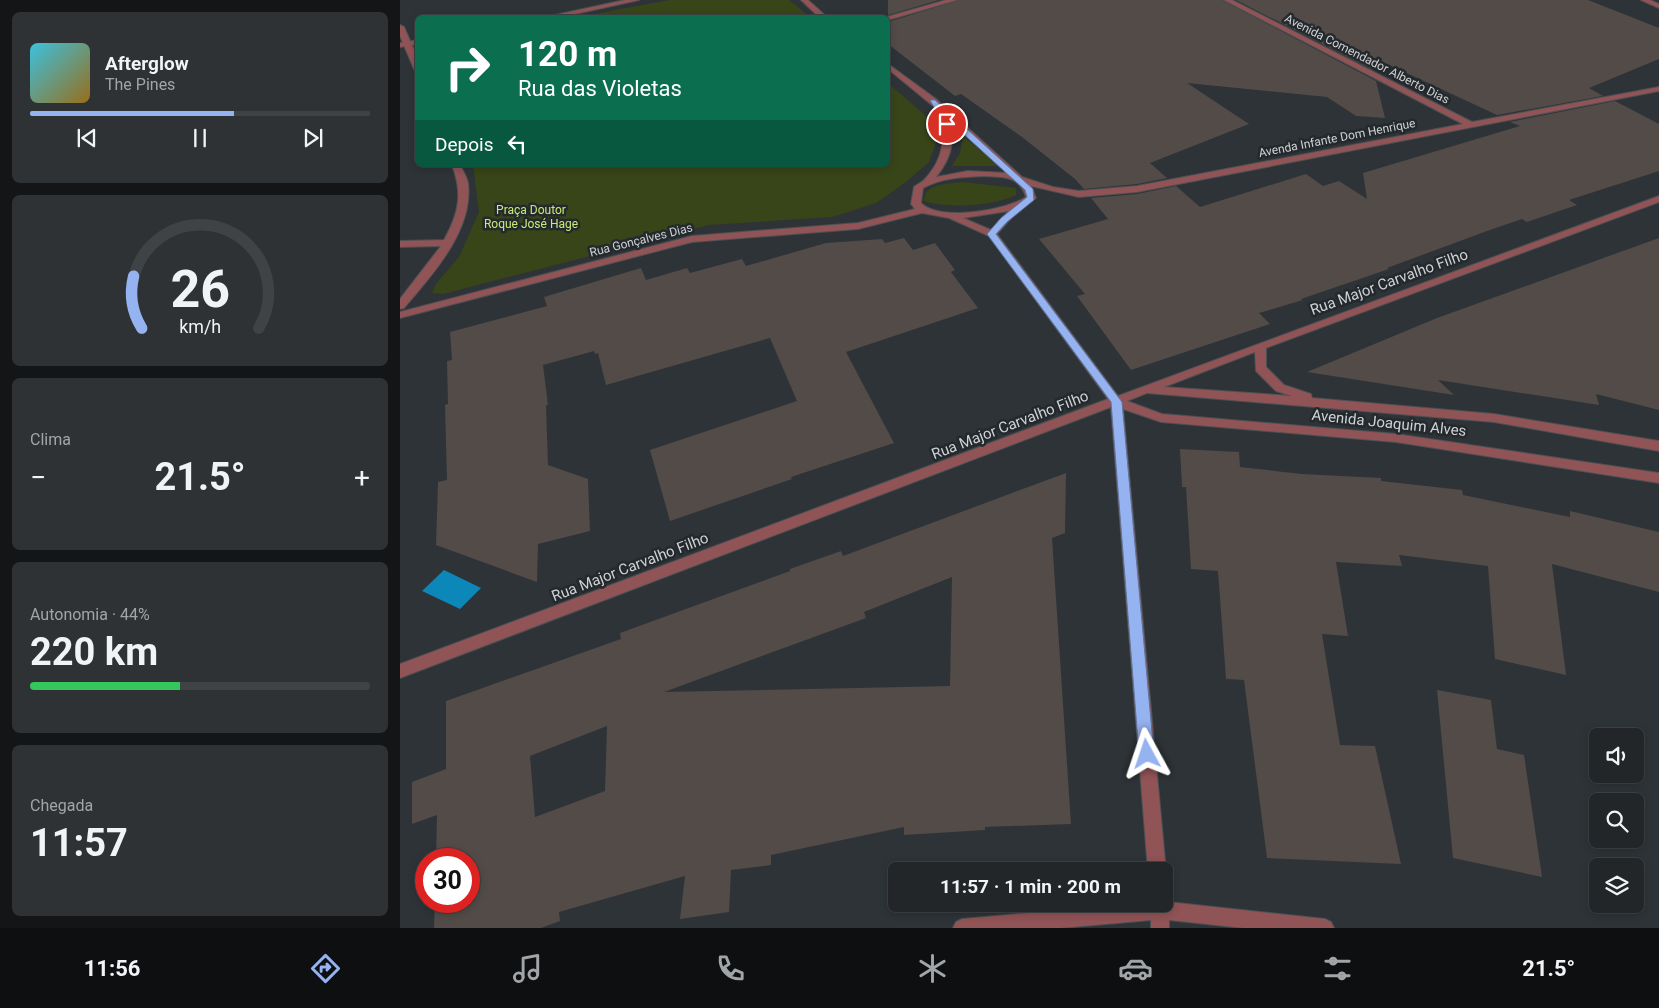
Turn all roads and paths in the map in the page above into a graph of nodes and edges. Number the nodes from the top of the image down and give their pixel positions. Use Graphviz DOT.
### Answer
graph roads {
  1 [pos="636,0"];
  2 [pos="804,0"];
  3 [pos="954,0"];
  4 [pos="1227,0"];
  5 [pos="1644,0"];
  6 [pos="1659,6"];
  7 [pos="559,15"];
  8 [pos="822,15"];
  9 [pos="890,17"];
  10 [pos="400,27"];
  11 [pos="404,45"];
  12 [pos="415,64"];
  13 [pos="890,68"];
  14 [pos="1659,89"];
  15 [pos="933,101"];
  16 [pos="1471,125"];
  17 [pos="457,167"];
  18 [pos="1019,179"];
  19 [pos="927,180"];
  20 [pos="1659,199"];
  21 [pos="1019,206"];
  22 [pos="922,210"];
  23 [pos="949,215"];
  24 [pos="992,234"];
  25 [pos="447,243"];
  26 [pos="400,244"];
  27 [pos="400,306"];
  28 [pos="400,315"];
  29 [pos="1261,346"];
  30 [pos="1147,389"];
  31 [pos="1116,402"];
  32 [pos="1326,403"];
  33 [pos="1659,446"];
  34 [pos="1659,478"];
  35 [pos="400,671"];
  36 [pos="1156,862"];
  37 [pos="1160,914"];
  38 [pos="962,928"];
  39 [pos="1325,928"];
  1 -- 7 [label="street"];
  2 -- 8 [label="street"];
  3 -- 9 [label="street"];
  4 -- 16 [label="street, Avenida Comendador Alberto Dias"];
  5 -- 6 [label="street"];
  10 -- 11 [label="street"];
  11 -- 12 [label="street"];
  13 -- 15 [label="street"];
  14 -- 16 [label="street, Avenda Infante Dom Henrique"];
  15 -- 18 [label="street"];
  15 -- 19 [label="street"];
  16 -- 18 [label="street, Avenda Infante Dom Henrique"];
  17 -- 25 [label="street"];
  18 -- 19 [label="street, Avenda Infante Dom Henrique"];
  18 -- 21 [label="street"];
  19 -- 22 [label="street"];
  20 -- 29 [label="street, Rua Major Carvalho Filho"];
  21 -- 23 [label="street"];
  21 -- 24 [label="street"];
  22 -- 23 [label="street"];
  22 -- 28 [label="street, Rua Gonçalves Dias"];
  23 -- 24 [label="street"];
  24 -- 31 [label="street"];
  25 -- 26 [label="street"];
  25 -- 27 [label="street"];
  29 -- 30 [label="street, Rua Major Carvalho Filho"];
  29 -- 32 [label="street, Avenida Joaquim Alves"];
  30 -- 31 [label="street, Rua Major Carvalho Filho"];
  30 -- 32 [label="street, Avenida Joaquim Alves"];
  31 -- 34 [label="street, Avenida Joaquim Alves"];
  31 -- 35 [label="street, Rua Major Carvalho Filho"];
  31 -- 36 [label="street"];
  32 -- 33 [label="street, Avenida Joaquim Alves"];
  37 -- 38 [label="street"];
  37 -- 39 [label="street"];
}
